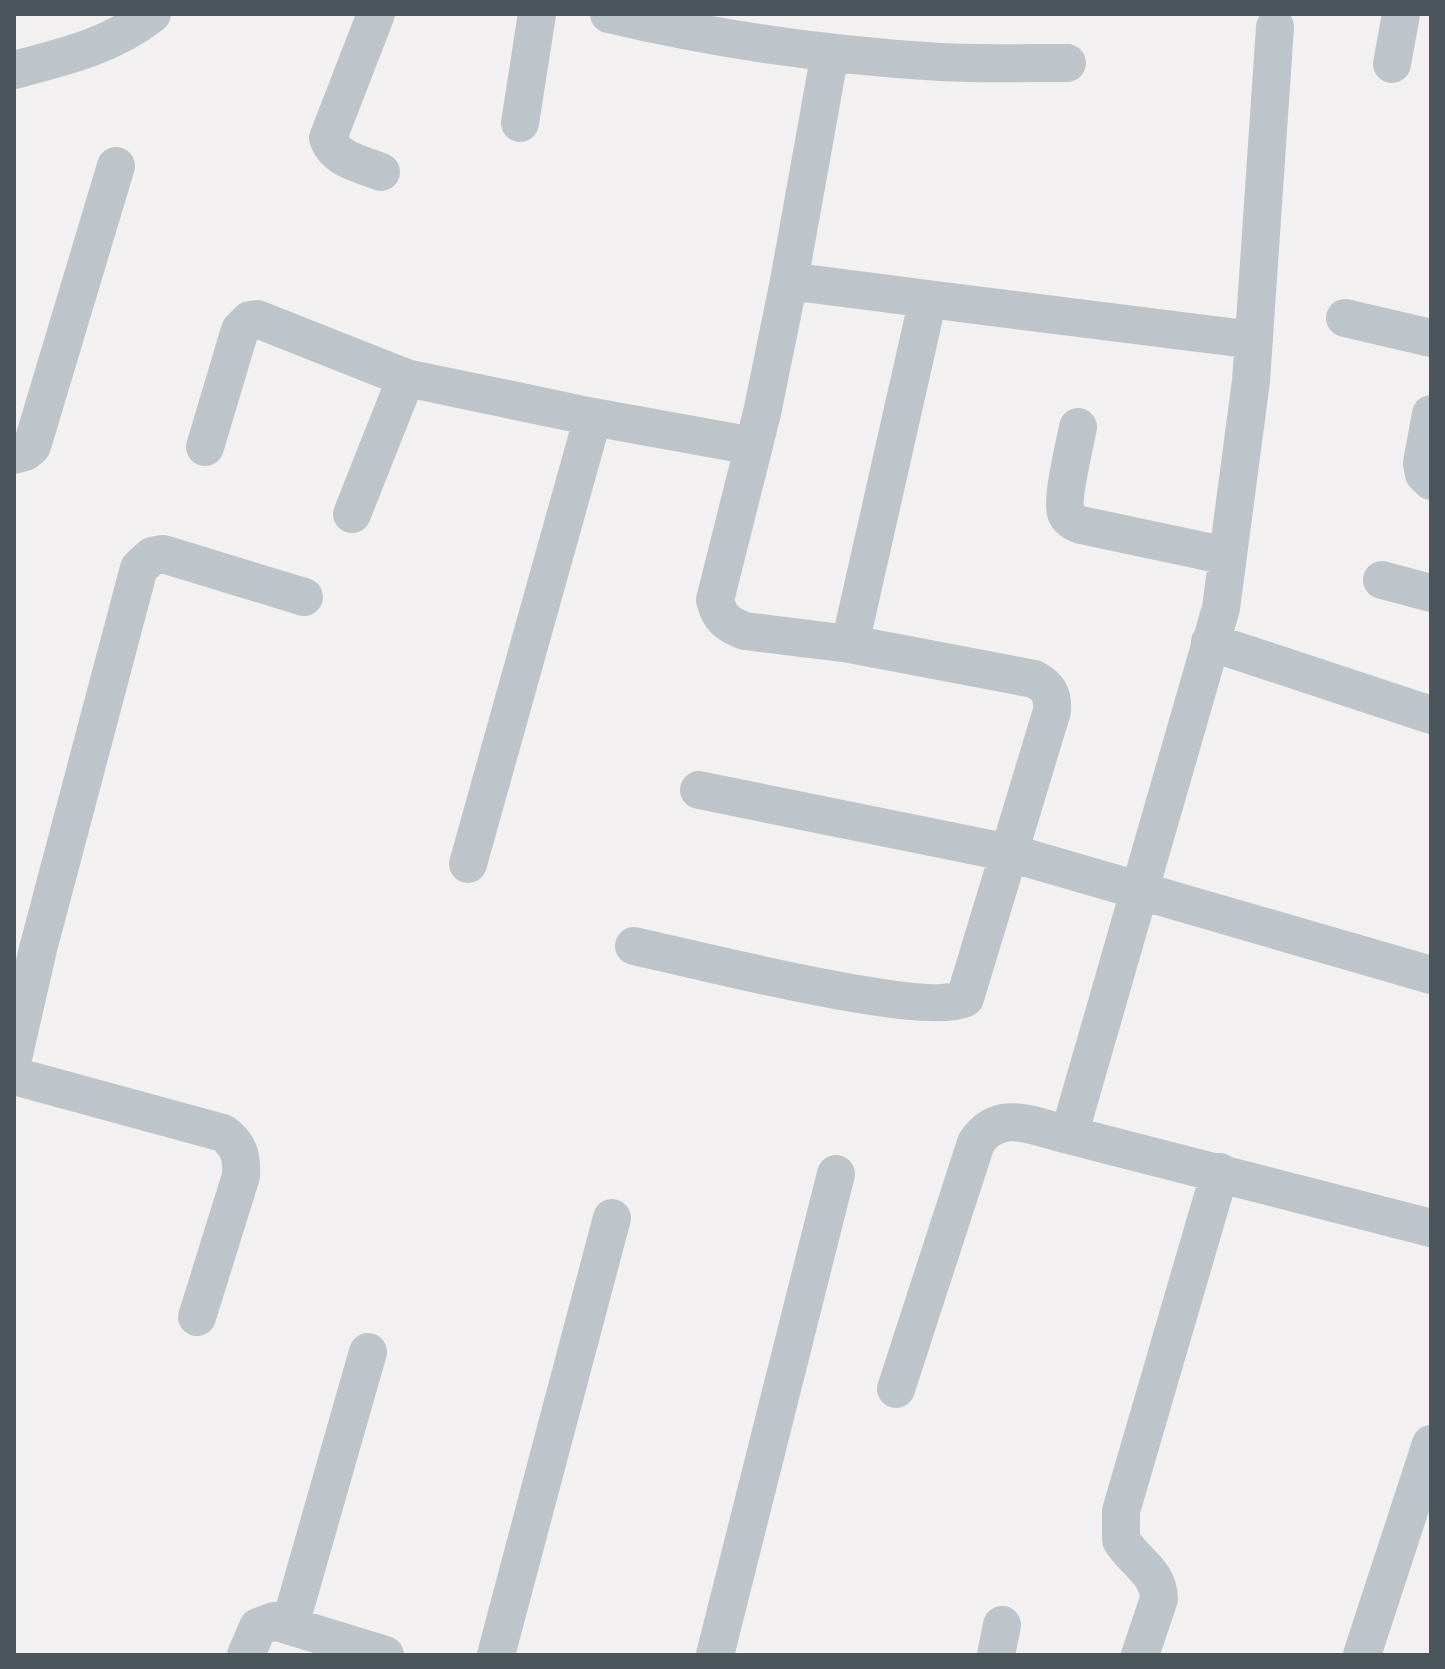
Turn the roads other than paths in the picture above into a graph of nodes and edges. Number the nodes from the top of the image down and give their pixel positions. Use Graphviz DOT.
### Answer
graph roads {
  1 [pos="152,14"];
  2 [pos="376,14"];
  3 [pos="537,14"];
  4 [pos="609,14"];
  5 [pos="1401,14"];
  6 [pos="1275,27"];
  7 [pos="830,53"];
  8 [pos="1067,63"];
  9 [pos="1392,64"];
  10 [pos="14,70"];
  11 [pos="520,123"];
  12 [pos="116,166"];
  13 [pos="381,172"];
  14 [pos="789,281"];
  15 [pos="928,299"];
  16 [pos="1345,318"];
  17 [pos="1431,338"];
  18 [pos="1254,340"];
  19 [pos="406,378"];
  20 [pos="1431,414"];
  21 [pos="593,417"];
  22 [pos="1078,427"];
  23 [pos="753,446"];
  24 [pos="205,447"];
  25 [pos="14,455"];
  26 [pos="1431,481"];
  27 [pos="352,514"];
  28 [pos="1227,556"];
  29 [pos="1382,580"];
  30 [pos="1431,593"];
  31 [pos="304,597"];
  32 [pos="1210,642"];
  33 [pos="850,644"];
  34 [pos="1431,715"];
  35 [pos="699,790"];
  36 [pos="1010,853"];
  37 [pos="468,864"];
  38 [pos="1141,891"];
  39 [pos="634,946"];
  40 [pos="1431,975"];
  41 [pos="14,1054"];
  42 [pos="14,1076"];
  43 [pos="1069,1135"];
  44 [pos="1220,1172"];
  45 [pos="836,1174"];
  46 [pos="612,1218"];
  47 [pos="1431,1228"];
  48 [pos="197,1317"];
  49 [pos="368,1352"];
  50 [pos="896,1389"];
  51 [pos="1431,1444"];
  52 [pos="290,1625"];
  53 [pos="246,1655"];
  54 [pos="385,1655"];
  55 [pos="496,1655"];
  56 [pos="715,1655"];
  57 [pos="1140,1655"];
  58 [pos="1362,1655"];
  1 -- 10 [label="street"];
  2 -- 13 [label="street"];
  3 -- 11 [label="street"];
  4 -- 7 [label="street"];
  5 -- 9 [label="street"];
  6 -- 18 [label="street"];
  7 -- 8 [label="street"];
  7 -- 14 [label="street"];
  12 -- 25 [label="street"];
  14 -- 15 [label="street"];
  14 -- 23 [label="street"];
  15 -- 18 [label="street"];
  15 -- 33 [label="street"];
  16 -- 17 [label="street"];
  18 -- 28 [label="street"];
  19 -- 21 [label="street"];
  19 -- 24 [label="street"];
  19 -- 27 [label="street"];
  20 -- 26 [label="street"];
  21 -- 23 [label="street"];
  21 -- 37 [label="street"];
  22 -- 28 [label="street"];
  23 -- 33 [label="street"];
  28 -- 32 [label="street"];
  29 -- 30 [label="street"];
  31 -- 41 [label="street"];
  32 -- 34 [label="street"];
  32 -- 38 [label="street"];
  33 -- 36 [label="street"];
  35 -- 36 [label="street"];
  36 -- 38 [label="street"];
  36 -- 39 [label="street"];
  38 -- 40 [label="street"];
  38 -- 43 [label="street"];
  42 -- 48 [label="street"];
  43 -- 44 [label="street"];
  43 -- 50 [label="street"];
  44 -- 47 [label="street"];
  44 -- 57 [label="street"];
  45 -- 56 [label="street"];
  46 -- 55 [label="street"];
  49 -- 52 [label="street"];
  51 -- 58 [label="street"];
  52 -- 53 [label="street"];
  52 -- 54 [label="street"];
}
